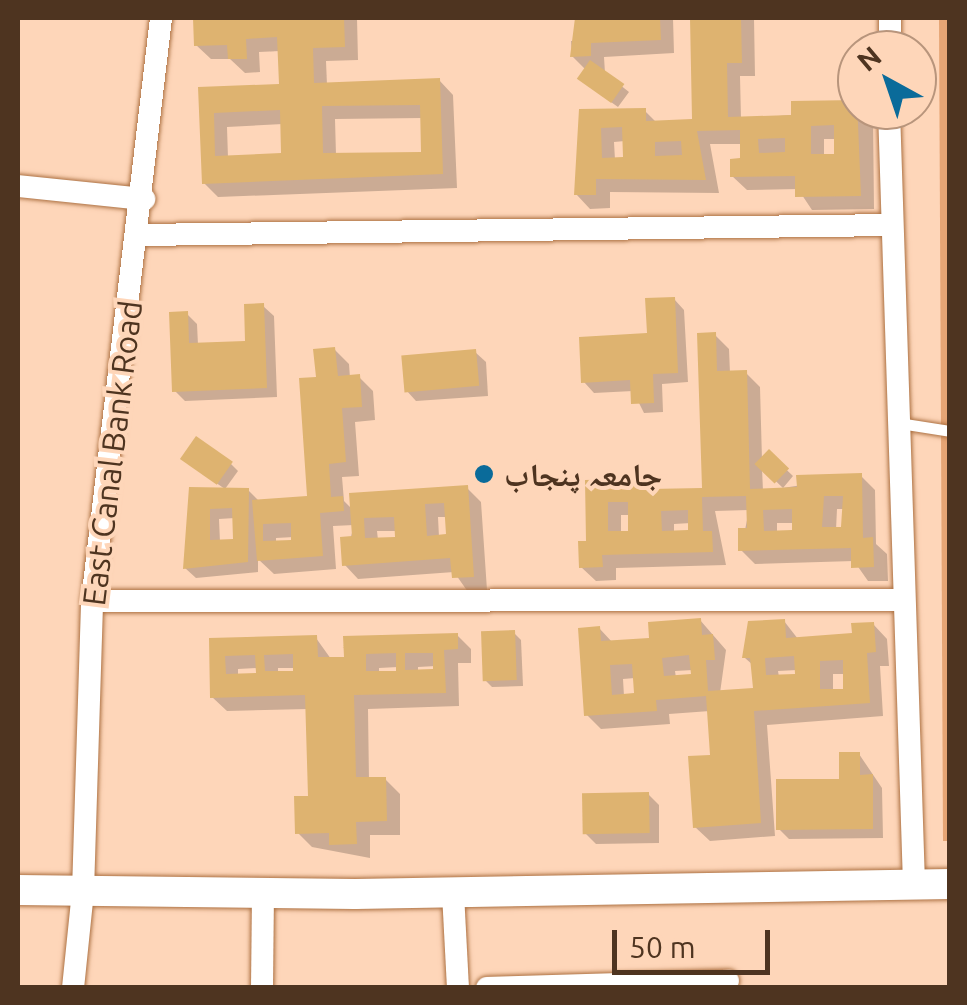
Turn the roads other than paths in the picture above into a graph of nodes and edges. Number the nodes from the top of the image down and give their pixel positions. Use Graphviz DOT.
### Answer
graph roads {
  1 [pos="161,18"];
  2 [pos="889,130"];
  3 [pos="18,186"];
  4 [pos="144,199"];
  5 [pos="888,226"];
  6 [pos="139,235"];
  7 [pos="898,423"];
  8 [pos="950,431"];
  9 [pos="900,600"];
  10 [pos="92,601"];
  11 [pos="950,884"];
  12 [pos="914,885"];
  13 [pos="18,890"];
  14 [pos="84,890"];
  15 [pos="263,893"];
  16 [pos="453,893"];
  17 [pos="728,981"];
  18 [pos="634,986"];
  19 [pos="73,988"];
  20 [pos="262,988"];
  21 [pos="458,988"];
  22 [pos="487,988"];
  1 -- 4 [label="street, East Canal Bank Road"];
  2 -- 5 [label="street"];
  3 -- 4 [label="street"];
  4 -- 6 [label="street, East Canal Bank Road"];
  5 -- 6 [label="street"];
  5 -- 7 [label="street"];
  6 -- 10 [label="street, East Canal Bank Road"];
  7 -- 8 [label="lane"];
  7 -- 9 [label="street"];
  9 -- 10 [label="street"];
  9 -- 12 [label="street"];
  10 -- 14 [label="street, East Canal Bank Road"];
  11 -- 12 [label="street"];
  12 -- 16 [label="street"];
  13 -- 14 [label="street"];
  14 -- 15 [label="street"];
  14 -- 19 [label="street, East Canal Bank Road"];
  15 -- 16 [label="street"];
  15 -- 20 [label="street"];
  16 -- 21 [label="street"];
  17 -- 18 [label="street"];
  18 -- 22 [label="street"];
}
